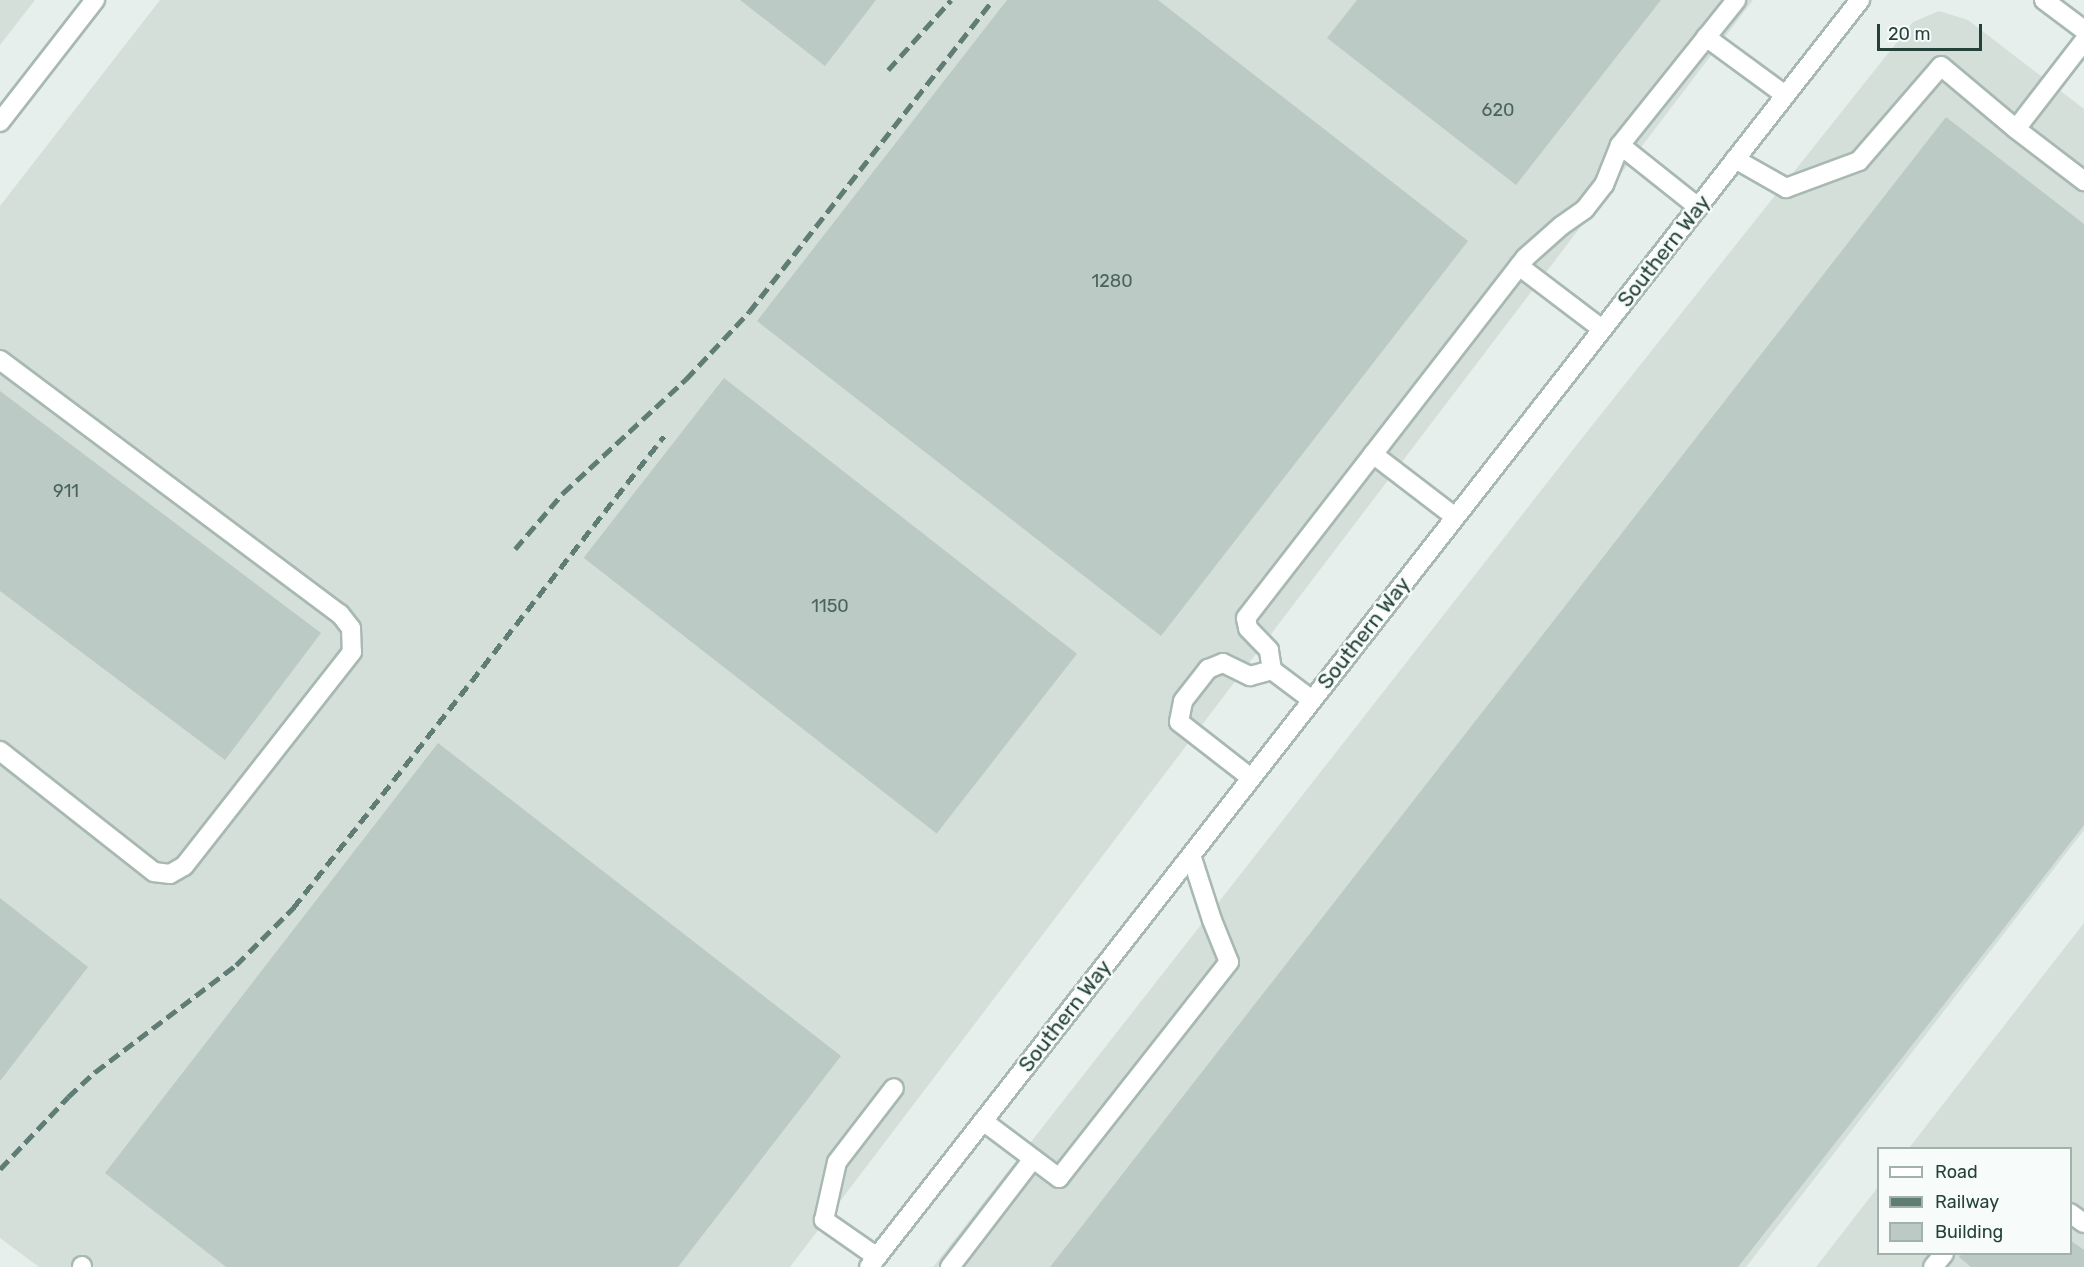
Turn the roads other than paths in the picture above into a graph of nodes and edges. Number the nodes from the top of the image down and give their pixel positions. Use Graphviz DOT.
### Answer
graph roads {
  1 [pos="1736,0"];
  2 [pos="1860,0"];
  3 [pos="2044,0"];
  4 [pos="90,2"];
  5 [pos="2084,30"];
  6 [pos="1706,37"];
  7 [pos="2084,41"];
  8 [pos="1785,95"];
  9 [pos="0,122"];
  10 [pos="2016,129"];
  11 [pos="1620,146"];
  12 [pos="1736,159"];
  13 [pos="2084,181"];
  14 [pos="1698,207"];
  15 [pos="1519,266"];
  16 [pos="1602,329"];
  17 [pos="0,360"];
  18 [pos="1374,454"];
  19 [pos="1455,517"];
  20 [pos="1272,670"];
  21 [pos="1312,700"];
  22 [pos="0,751"];
  23 [pos="1251,778"];
  24 [pos="1191,855"];
  25 [pos="894,1088"];
  26 [pos="983,1121"];
  27 [pos="1033,1159"];
  28 [pos="1943,1255"];
  29 [pos="873,1262"];
  30 [pos="950,1267"];
  31 [pos="1934,1267"];
  1 -- 6 [label="street"];
  2 -- 8 [label="street, Southern Way"];
  3 -- 5 [label="street"];
  4 -- 9 [label="street"];
  6 -- 8 [label="street"];
  6 -- 11 [label="street"];
  7 -- 10 [label="street"];
  8 -- 12 [label="street, Southern Way"];
  10 -- 12 [label="street"];
  10 -- 13 [label="street"];
  11 -- 14 [label="street"];
  11 -- 15 [label="street"];
  12 -- 14 [label="street, Southern Way"];
  14 -- 16 [label="street, Southern Way"];
  15 -- 16 [label="street"];
  15 -- 18 [label="street"];
  16 -- 19 [label="street, Southern Way"];
  17 -- 22 [label="street"];
  18 -- 19 [label="street"];
  18 -- 20 [label="street"];
  19 -- 21 [label="street, Southern Way"];
  20 -- 21 [label="street"];
  20 -- 23 [label="street"];
  21 -- 23 [label="street, Southern Way"];
  23 -- 24 [label="street, Southern Way"];
  24 -- 26 [label="street, Southern Way"];
  24 -- 27 [label="street"];
  25 -- 29 [label="street"];
  26 -- 27 [label="street"];
  26 -- 29 [label="street, Southern Way"];
  27 -- 30 [label="street"];
  28 -- 31 [label="street"];
}
